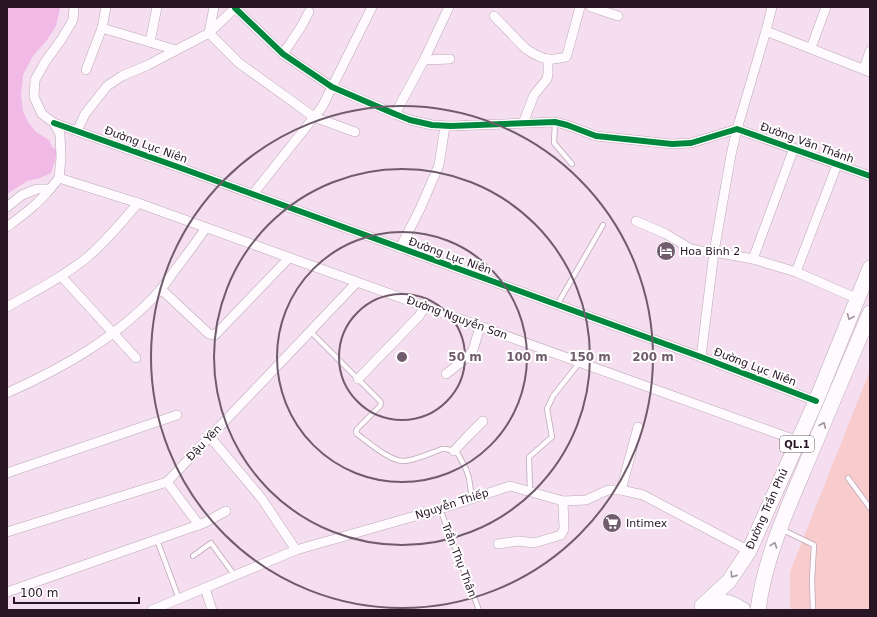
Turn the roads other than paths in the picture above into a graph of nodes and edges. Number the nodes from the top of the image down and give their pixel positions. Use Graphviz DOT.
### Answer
graph roads {
  1 [pos="74,7"];
  2 [pos="106,7"];
  3 [pos="157,7"];
  4 [pos="214,7"];
  5 [pos="235,7"];
  6 [pos="372,7"];
  7 [pos="449,7"];
  8 [pos="580,7"];
  9 [pos="591,7"];
  10 [pos="772,7"];
  11 [pos="826,7"];
  12 [pos="309,12"];
  13 [pos="494,16"];
  14 [pos="618,16"];
  15 [pos="102,28"];
  16 [pos="766,31"];
  17 [pos="209,33"];
  18 [pos="150,42"];
  19 [pos="811,48"];
  20 [pos="176,50"];
  21 [pos="870,51"];
  22 [pos="283,54"];
  23 [pos="450,59"];
  24 [pos="548,59"];
  25 [pos="424,60"];
  26 [pos="86,70"];
  27 [pos="867,70"];
  28 [pos="332,87"];
  29 [pos="395,114"];
  30 [pos="314,117"];
  31 [pos="555,122"];
  32 [pos="54,123"];
  33 [pos="523,123"];
  34 [pos="445,126"];
  35 [pos="737,129"];
  36 [pos="77,131"];
  37 [pos="355,132"];
  38 [pos="794,148"];
  39 [pos="572,164"];
  40 [pos="837,165"];
  41 [pos="870,176"];
  42 [pos="59,178"];
  43 [pos="50,189"];
  44 [pos="254,194"];
  45 [pos="138,203"];
  46 [pos="7,207"];
  47 [pos="636,221"];
  48 [pos="603,225"];
  49 [pos="7,227"];
  50 [pos="206,228"];
  51 [pos="400,248"];
  52 [pos="714,252"];
  53 [pos="291,258"];
  54 [pos="753,259"];
  55 [pos="870,268"];
  56 [pos="796,272"];
  57 [pos="61,276"];
  58 [pos="358,282"];
  59 [pos="161,289"];
  60 [pos="858,299"];
  61 [pos="557,305"];
  62 [pos="423,306"];
  63 [pos="7,307"];
  64 [pos="870,312"];
  65 [pos="480,326"];
  66 [pos="310,332"];
  67 [pos="113,333"];
  68 [pos="701,357"];
  69 [pos="136,358"];
  70 [pos="580,362"];
  71 [pos="446,374"];
  72 [pos="358,379"];
  73 [pos="7,393"];
  74 [pos="816,401"];
  75 [pos="830,408"];
  76 [pos="177,415"];
  77 [pos="483,421"];
  78 [pos="638,427"];
  79 [pos="210,436"];
  80 [pos="798,441"];
  81 [pos="454,451"];
  82 [pos="7,472"];
  83 [pos="848,478"];
  84 [pos="167,482"];
  85 [pos="621,490"];
  86 [pos="530,492"];
  87 [pos="472,499"];
  88 [pos="563,501"];
  89 [pos="870,508"];
  90 [pos="440,509"];
  91 [pos="226,511"];
  92 [pos="199,525"];
  93 [pos="780,528"];
  94 [pos="7,532"];
  95 [pos="157,540"];
  96 [pos="498,544"];
  97 [pos="296,550"];
  98 [pos="749,552"];
  99 [pos="193,556"];
  100 [pos="234,576"];
  101 [pos="205,588"];
  102 [pos="7,592"];
  103 [pos="179,599"];
  104 [pos="700,608"];
  105 [pos="152,610"];
  106 [pos="212,610"];
  107 [pos="479,610"];
  108 [pos="743,610"];
  109 [pos="758,610"];
  110 [pos="813,610"];
  1 -- 32 [label="street"];
  2 -- 15 [label="street"];
  3 -- 18 [label="street"];
  4 -- 17 [label="street"];
  5 -- 17 [label="street"];
  5 -- 22 [label="street"];
  6 -- 28 [label="street"];
  7 -- 25 [label="street"];
  8 -- 24 [label="street"];
  9 -- 14 [label="street"];
  10 -- 16 [label="street"];
  11 -- 19 [label="street"];
  12 -- 22 [label="street"];
  13 -- 24 [label="street"];
  15 -- 18 [label="street"];
  15 -- 26 [label="street"];
  16 -- 19 [label="street"];
  16 -- 35 [label="street"];
  17 -- 20 [label="street"];
  17 -- 30 [label="street"];
  18 -- 20 [label="street"];
  19 -- 27 [label="street"];
  20 -- 36 [label="street"];
  21 -- 27 [label="street"];
  22 -- 28 [label="street"];
  23 -- 25 [label="street"];
  24 -- 33 [label="street"];
  25 -- 29 [label="street"];
  28 -- 29 [label="street"];
  28 -- 30 [label="street"];
  29 -- 34 [label="street"];
  30 -- 37 [label="street"];
  30 -- 44 [label="street"];
  31 -- 33 [label="street"];
  31 -- 35 [label="street"];
  31 -- 39 [label="lane"];
  32 -- 36 [label="street, Đường Lục Niên"];
  32 -- 42 [label="street"];
  33 -- 34 [label="street"];
  34 -- 51 [label="street"];
  35 -- 38 [label="street, Đường Văn Thánh"];
  35 -- 52 [label="street"];
  36 -- 44 [label="street, Đường Lục Niên"];
  38 -- 40 [label="street, Đường Văn Thánh"];
  38 -- 54 [label="street"];
  40 -- 41 [label="street, Đường Văn Thánh"];
  40 -- 56 [label="street"];
  42 -- 43 [label="street"];
  42 -- 45 [label="street, Đường Nguyễn Sơn"];
  43 -- 46 [label="street"];
  43 -- 49 [label="street"];
  44 -- 51 [label="street, Đường Lục Niên"];
  45 -- 50 [label="street, Đường Nguyễn Sơn"];
  45 -- 57 [label="street"];
  47 -- 52 [label="street"];
  48 -- 61 [label="lane"];
  50 -- 53 [label="street, Đường Nguyễn Sơn"];
  50 -- 59 [label="street"];
  51 -- 61 [label="street, Đường Lục Niên"];
  52 -- 54 [label="street"];
  52 -- 68 [label="street"];
  53 -- 58 [label="street, Đường Nguyễn Sơn"];
  53 -- 59 [label="street"];
  54 -- 56 [label="street"];
  55 -- 60 [label="main road, Đường Trần Phú / QL.1"];
  56 -- 60 [label="street"];
  57 -- 63 [label="street"];
  57 -- 67 [label="street"];
  58 -- 62 [label="street, Đường Nguyễn Sơn"];
  58 -- 66 [label="street, Đậu Yên"];
  59 -- 67 [label="street"];
  60 -- 74 [label="main road, Đường Trần Phú / QL.1, one-way"];
  61 -- 68 [label="street, Đường Lục Niên"];
  62 -- 65 [label="street, Đường Nguyễn Sơn"];
  62 -- 72 [label="street"];
  64 -- 75 [label="main road, Đường Trần Phú / QL.1"];
  65 -- 70 [label="street, Đường Nguyễn Sơn"];
  65 -- 71 [label="street"];
  66 -- 72 [label="lane"];
  66 -- 79 [label="street, Đậu Yên"];
  67 -- 69 [label="street"];
  67 -- 73 [label="street"];
  68 -- 74 [label="street, Đường Lục Niên"];
  70 -- 80 [label="street, Đường Nguyễn Sơn"];
  70 -- 86 [label="lane"];
  72 -- 81 [label="lane"];
  74 -- 75 [label="main road"];
  74 -- 80 [label="main road, Đường Trần Phú / QL.1"];
  93 -- 75 [label="main road, Đường Trần Phú / QL.1, one-way"];
  76 -- 82 [label="street"];
  77 -- 81 [label="street"];
  78 -- 85 [label="street"];
  79 -- 84 [label="street, Đậu Yên"];
  79 -- 97 [label="street"];
  80 -- 98 [label="main road, Đường Trần Phú / QL.1"];
  81 -- 87 [label="lane"];
  83 -- 89 [label="lane"];
  84 -- 92 [label="street"];
  84 -- 94 [label="street, Đậu Yên"];
  85 -- 88 [label="street, Nguyễn Thiếp"];
  85 -- 98 [label="street, Nguyễn Thiếp"];
  86 -- 87 [label="street, Nguyễn Thiếp"];
  86 -- 88 [label="street, Nguyễn Thiếp"];
  87 -- 90 [label="street, Nguyễn Thiếp"];
  88 -- 96 [label="street"];
  90 -- 97 [label="street, Nguyễn Thiếp"];
  90 -- 107 [label="lane, Trần Thụ Thân"];
  91 -- 92 [label="street"];
  92 -- 95 [label="street"];
  109 -- 93 [label="main road, Đường Trần Phú / QL.1, one-way"];
  93 -- 110 [label="lane"];
  95 -- 102 [label="street"];
  95 -- 103 [label="lane"];
  97 -- 100 [label="street, Nguyễn Thiếp"];
  98 -- 104 [label="main road, Đường Trần Phú / QL.1, one-way"];
  99 -- 100 [label="lane"];
  100 -- 101 [label="street, Nguyễn Thiếp"];
  101 -- 103 [label="street, Nguyễn Thiếp"];
  101 -- 106 [label="street"];
  103 -- 105 [label="street, Nguyễn Thiếp"];
  104 -- 108 [label="main road, QL.1"];
}
